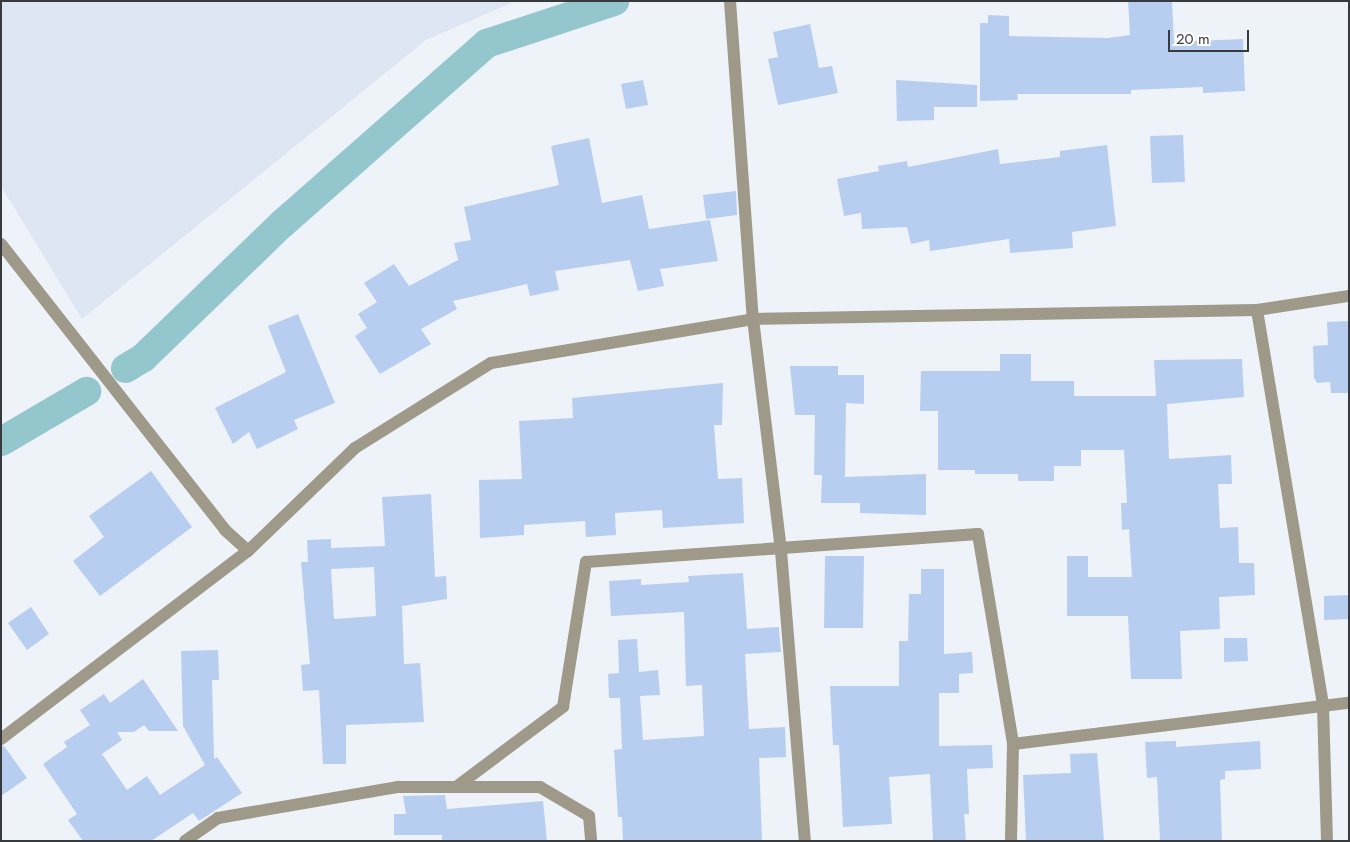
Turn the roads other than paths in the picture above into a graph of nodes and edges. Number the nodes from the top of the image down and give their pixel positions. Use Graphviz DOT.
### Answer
graph roads {
  1 [pos="730,1"];
  2 [pos="1,244"];
  3 [pos="1349,296"];
  4 [pos="1257,310"];
  5 [pos="753,319"];
  6 [pos="781,551"];
  7 [pos="248,552"];
  8 [pos="1349,703"];
  9 [pos="1323,706"];
  10 [pos="1,739"];
  11 [pos="1013,744"];
  12 [pos="456,787"];
  13 [pos="185,841"];
  14 [pos="591,841"];
  15 [pos="805,841"];
  16 [pos="1011,841"];
  17 [pos="1327,841"];
  1 -- 5 [label="street"];
  2 -- 7 [label="street"];
  3 -- 4 [label="street"];
  4 -- 5 [label="street"];
  4 -- 9 [label="street"];
  5 -- 6 [label="street"];
  5 -- 7 [label="street"];
  6 -- 11 [label="street"];
  6 -- 12 [label="street"];
  6 -- 15 [label="street"];
  7 -- 10 [label="street"];
  8 -- 9 [label="street"];
  9 -- 11 [label="street"];
  9 -- 17 [label="street"];
  11 -- 16 [label="street"];
  12 -- 13 [label="street"];
  12 -- 14 [label="street"];
}
